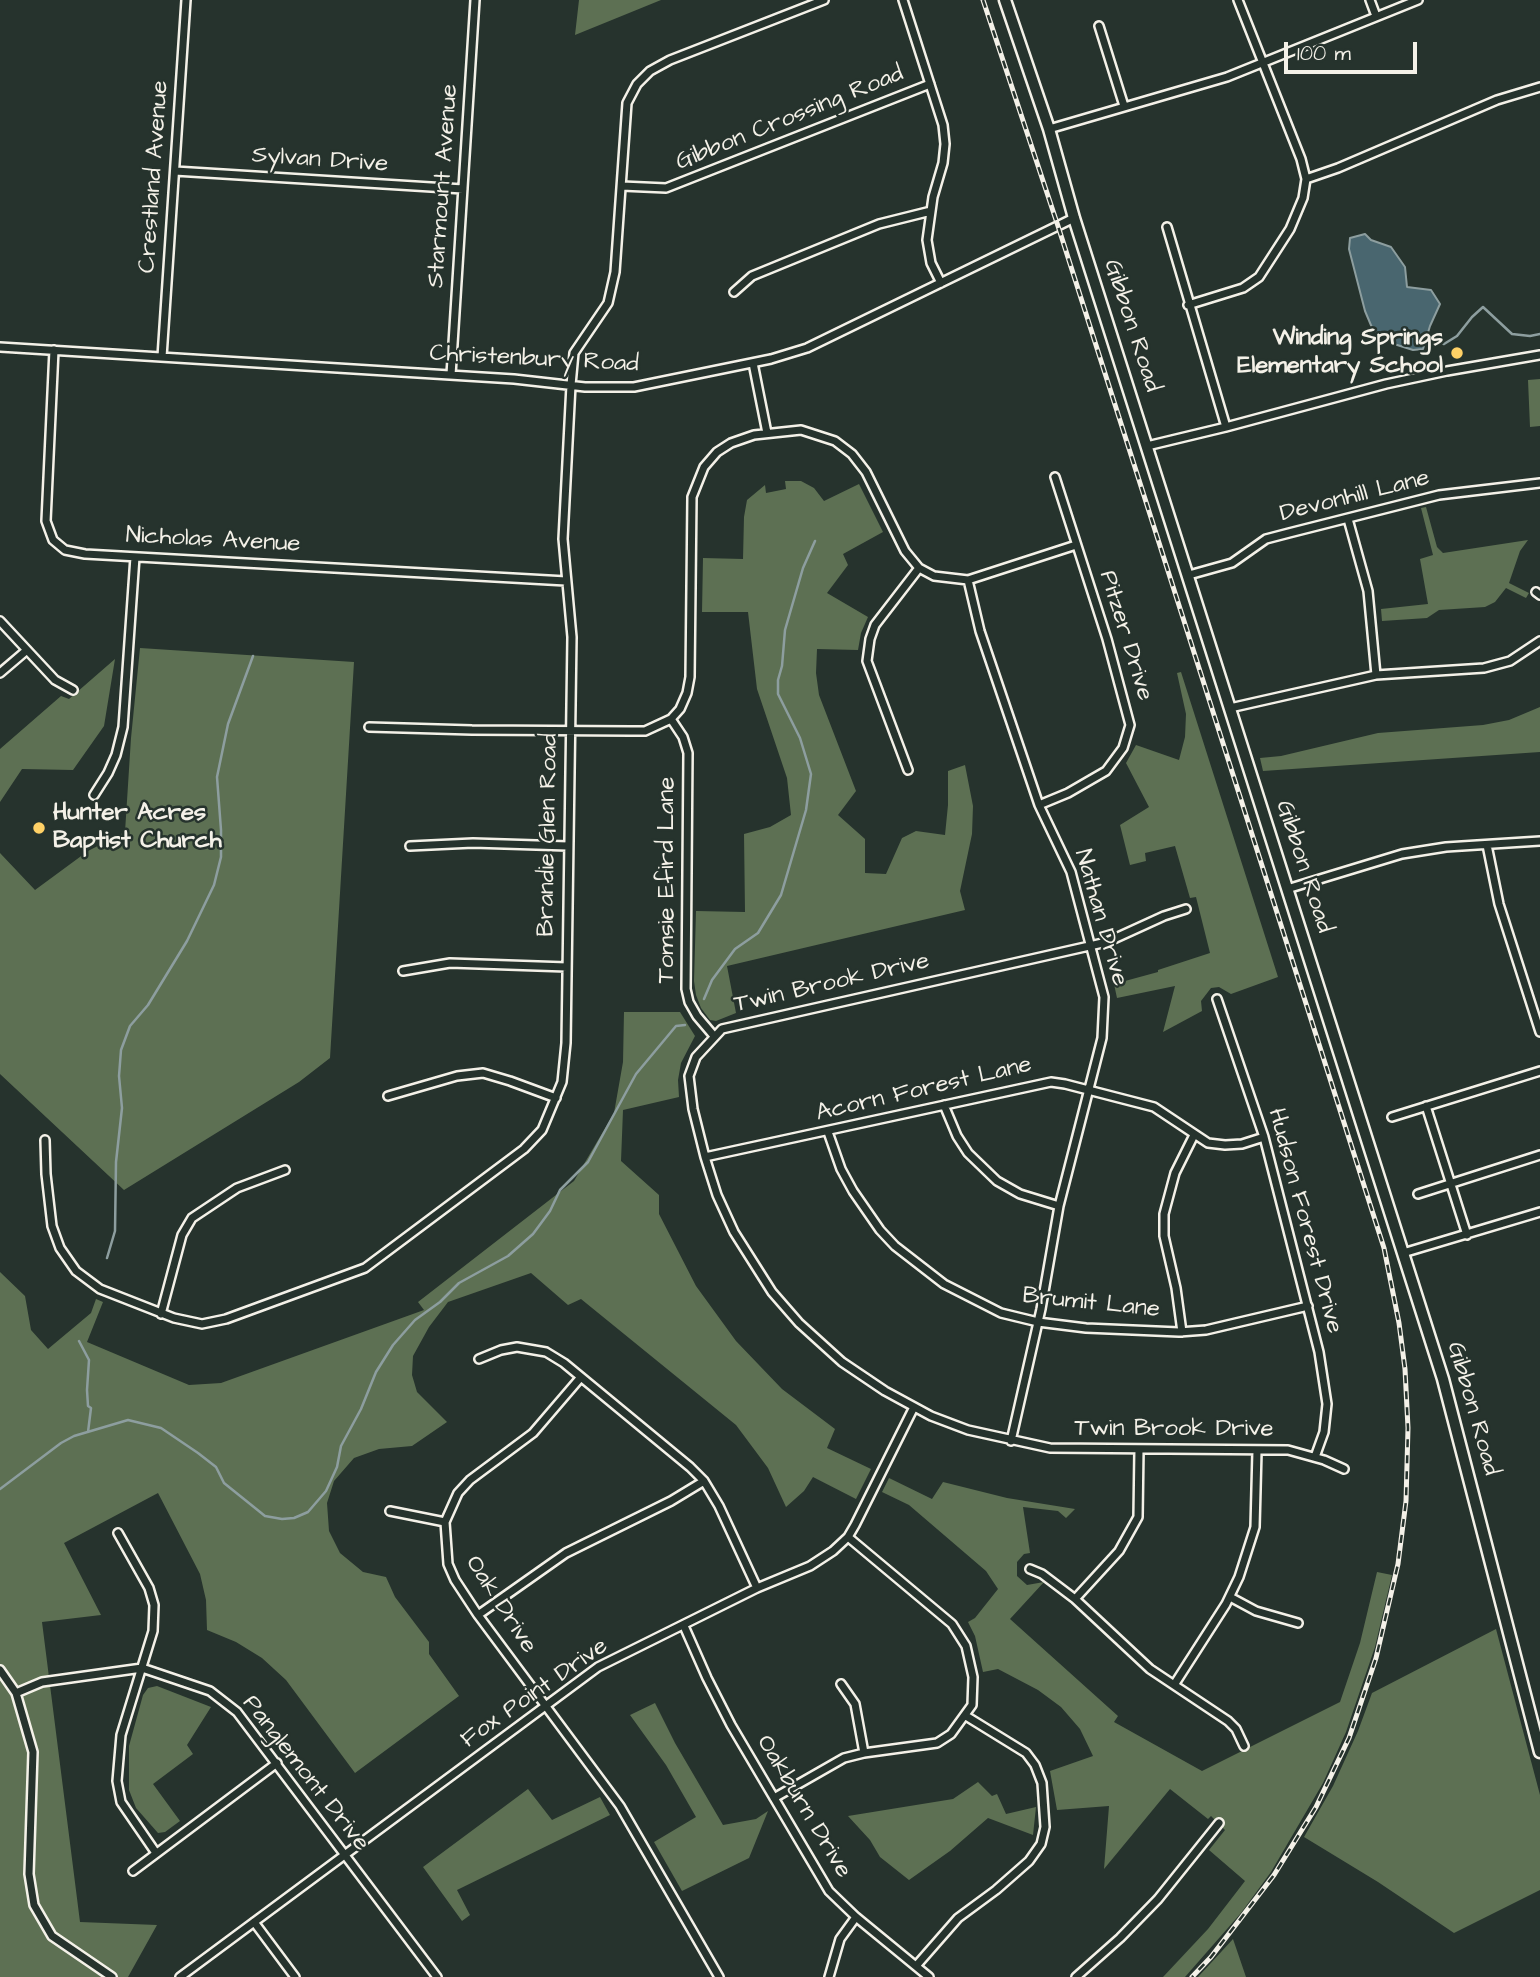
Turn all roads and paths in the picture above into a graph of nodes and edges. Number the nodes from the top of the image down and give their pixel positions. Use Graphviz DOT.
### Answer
graph roads {
  1 [pos="186,0"];
  2 [pos="475,0"];
  3 [pos="824,0"];
  4 [pos="903,0"];
  5 [pos="1004,0"];
  6 [pos="1238,0"];
  7 [pos="1370,0"];
  8 [pos="1418,0"];
  9 [pos="1376,16"];
  10 [pos="1099,26"];
  11 [pos="1262,63"];
  12 [pos="930,84"];
  13 [pos="1540,87"];
  14 [pos="1124,106"];
  15 [pos="1049,129"];
  16 [pos="175,171"];
  17 [pos="1306,178"];
  18 [pos="622,186"];
  19 [pos="463,190"];
  20 [pos="931,211"];
  21 [pos="1074,218"];
  22 [pos="1167,227"];
  23 [pos="941,283"];
  24 [pos="734,292"];
  25 [pos="1188,305"];
  26 [pos="0,347"];
  27 [pos="54,351"];
  28 [pos="1540,355"];
  29 [pos="162,357"];
  30 [pos="753,363"];
  31 [pos="451,375"];
  32 [pos="571,385"];
  33 [pos="1227,427"];
  34 [pos="767,433"];
  35 [pos="1147,446"];
  36 [pos="1055,477"];
  37 [pos="1540,483"];
  38 [pos="1348,519"];
  39 [pos="1076,545"];
  40 [pos="135,557"];
  41 [pos="919,568"];
  42 [pos="1188,575"];
  43 [pos="968,580"];
  44 [pos="566,581"];
  45 [pos="0,621"];
  46 [pos="1540,641"];
  47 [pos="27,650"];
  48 [pos="0,673"];
  49 [pos="1376,675"];
  50 [pos="73,690"];
  51 [pos="1230,708"];
  52 [pos="671,719"];
  53 [pos="369,727"];
  54 [pos="570,731"];
  55 [pos="908,770"];
  56 [pos="94,795"];
  57 [pos="1039,805"];
  58 [pos="1540,841"];
  59 [pos="1487,845"];
  60 [pos="410,846"];
  61 [pos="568,846"];
  62 [pos="1287,889"];
  63 [pos="1186,909"];
  64 [pos="1091,946"];
  65 [pos="567,967"];
  66 [pos="403,971"];
  67 [pos="1217,999"];
  68 [pos="1540,1032"];
  69 [pos="714,1036"];
  70 [pos="1540,1071"];
  71 [pos="1089,1090"];
  72 [pos="388,1096"];
  73 [pos="556,1098"];
  74 [pos="944,1105"];
  75 [pos="1426,1107"];
  76 [pos="1392,1117"];
  77 [pos="828,1132"];
  78 [pos="1194,1135"];
  79 [pos="1264,1137"];
  80 [pos="45,1140"];
  81 [pos="1540,1155"];
  82 [pos="705,1157"];
  83 [pos="285,1170"];
  84 [pos="1451,1183"];
  85 [pos="1418,1194"];
  86 [pos="1059,1206"];
  87 [pos="1540,1212"];
  88 [pos="1467,1235"];
  89 [pos="1404,1253"];
  90 [pos="1308,1307"];
  91 [pos="160,1314"];
  92 [pos="1038,1322"];
  93 [pos="1182,1332"];
  94 [pos="479,1359"];
  95 [pos="581,1377"];
  96 [pos="914,1407"];
  97 [pos="1012,1441"];
  98 [pos="1139,1449"];
  99 [pos="1256,1451"];
  100 [pos="1315,1457"];
  101 [pos="1345,1469"];
  102 [pos="704,1481"];
  103 [pos="390,1510"];
  104 [pos="445,1522"];
  105 [pos="118,1533"];
  106 [pos="848,1537"];
  107 [pos="1030,1569"];
  108 [pos="757,1588"];
  109 [pos="1230,1597"];
  110 [pos="1075,1599"];
  111 [pos="478,1615"];
  112 [pos="1298,1623"];
  113 [pos="684,1626"];
  114 [pos="142,1668"];
  115 [pos="0,1670"];
  116 [pos="841,1684"];
  117 [pos="1174,1685"];
  118 [pos="16,1693"];
  119 [pos="546,1705"];
  120 [pos="966,1716"];
  121 [pos="1244,1746"];
  122 [pos="1540,1752"];
  123 [pos="864,1753"];
  124 [pos="277,1763"];
  125 [pos="774,1797"];
  126 [pos="1219,1824"];
  127 [pos="156,1853"];
  128 [pos="346,1856"];
  129 [pos="133,1871"];
  130 [pos="856,1917"];
  131 [pos="254,1922"];
  132 [pos="916,1966"];
  133 [pos="112,1977"];
  134 [pos="180,1977"];
  135 [pos="295,1977"];
  136 [pos="437,1977"];
  137 [pos="719,1977"];
  138 [pos="829,1977"];
  139 [pos="929,1977"];
  140 [pos="1076,1977"];
  1 -- 16 [label="street, Crestland Avenue"];
  2 -- 19 [label="street, Starmount Avenue"];
  3 -- 18 [label="street, Brandie Glen Road"];
  4 -- 12 [label="street"];
  5 -- 15 [label="main road, Gibbon Road"];
  6 -- 11 [label="street"];
  7 -- 9 [label="street"];
  8 -- 9 [label="street"];
  9 -- 11 [label="street"];
  10 -- 14 [label="street"];
  11 -- 14 [label="street"];
  11 -- 17 [label="street"];
  12 -- 18 [label="street, Gibbon Crossing Road"];
  12 -- 20 [label="street"];
  13 -- 17 [label="street"];
  14 -- 15 [label="street"];
  15 -- 21 [label="main road, Gibbon Road"];
  16 -- 19 [label="street, Sylvan Drive"];
  16 -- 29 [label="street, Crestland Avenue"];
  17 -- 25 [label="street"];
  18 -- 32 [label="street, Brandie Glen Road"];
  19 -- 31 [label="street, Starmount Avenue"];
  20 -- 23 [label="street"];
  20 -- 24 [label="street"];
  21 -- 23 [label="street, Christenbury Road"];
  21 -- 35 [label="main road, Gibbon Road"];
  22 -- 25 [label="street"];
  23 -- 30 [label="street, Christenbury Road"];
  25 -- 33 [label="street"];
  26 -- 27 [label="street, Christenbury Road"];
  27 -- 29 [label="street, Christenbury Road"];
  27 -- 40 [label="street, Nicholas Avenue"];
  28 -- 33 [label="street"];
  29 -- 31 [label="street, Christenbury Road"];
  30 -- 32 [label="street, Christenbury Road"];
  30 -- 34 [label="street"];
  31 -- 32 [label="street, Christenbury Road"];
  32 -- 44 [label="street, Brandie Glen Road"];
  33 -- 35 [label="street"];
  34 -- 41 [label="street"];
  34 -- 52 [label="street"];
  35 -- 42 [label="main road, Gibbon Road"];
  36 -- 39 [label="street, Pitzer Drive"];
  37 -- 38 [label="street, Devonhill Lane"];
  38 -- 42 [label="street, Devonhill Lane"];
  38 -- 49 [label="street"];
  39 -- 43 [label="street"];
  39 -- 57 [label="street, Pitzer Drive"];
  40 -- 44 [label="street, Nicholas Avenue"];
  40 -- 56 [label="street"];
  41 -- 43 [label="street"];
  41 -- 55 [label="street"];
  42 -- 51 [label="main road, Gibbon Road"];
  43 -- 57 [label="street, Nathan Drive"];
  44 -- 54 [label="street, Brandie Glen Road"];
  45 -- 47 [label="street"];
  46 -- 49 [label="street"];
  47 -- 48 [label="street"];
  47 -- 50 [label="street"];
  49 -- 51 [label="street"];
  51 -- 62 [label="main road, Gibbon Road"];
  52 -- 54 [label="street"];
  52 -- 69 [label="street, Tomsie Efird Lane"];
  53 -- 54 [label="street"];
  54 -- 61 [label="street, Brandie Glen Road"];
  57 -- 64 [label="street, Nathan Drive"];
  58 -- 59 [label="street"];
  59 -- 62 [label="street"];
  59 -- 68 [label="street"];
  60 -- 61 [label="street"];
  61 -- 65 [label="street, Brandie Glen Road"];
  62 -- 89 [label="main road, Gibbon Road"];
  63 -- 64 [label="street, Twin Brook Drive"];
  64 -- 69 [label="street, Twin Brook Drive"];
  64 -- 71 [label="street, Nathan Drive"];
  65 -- 66 [label="street"];
  65 -- 73 [label="street, Brandie Glen Road"];
  67 -- 79 [label="street, Hudson Forest Drive"];
  69 -- 82 [label="street, Twin Brook Drive"];
  70 -- 75 [label="street"];
  71 -- 74 [label="street, Acorn Forest Lane"];
  71 -- 78 [label="street, Acorn Forest Lane"];
  71 -- 86 [label="street, Nathan Drive"];
  72 -- 73 [label="street"];
  73 -- 91 [label="street, Brandie Glen Road"];
  74 -- 77 [label="street, Acorn Forest Lane"];
  74 -- 86 [label="street"];
  75 -- 76 [label="street"];
  75 -- 84 [label="street"];
  77 -- 82 [label="street, Acorn Forest Lane"];
  77 -- 92 [label="street, Brumit Lane"];
  78 -- 79 [label="street, Acorn Forest Lane"];
  78 -- 93 [label="street"];
  79 -- 90 [label="street, Hudson Forest Drive"];
  80 -- 91 [label="street, Brandie Glen Road"];
  81 -- 84 [label="street"];
  82 -- 96 [label="street, Twin Brook Drive"];
  83 -- 91 [label="street"];
  84 -- 85 [label="street"];
  84 -- 88 [label="street"];
  86 -- 92 [label="street, Nathan Drive"];
  87 -- 88 [label="street"];
  88 -- 89 [label="street"];
  89 -- 122 [label="main road, Gibbon Road"];
  90 -- 93 [label="street, Brumit Lane"];
  90 -- 100 [label="street, Hudson Forest Drive"];
  92 -- 93 [label="street, Brumit Lane"];
  92 -- 97 [label="street, Nathan Drive"];
  94 -- 95 [label="street"];
  95 -- 102 [label="street"];
  95 -- 104 [label="street"];
  96 -- 97 [label="street, Twin Brook Drive"];
  96 -- 106 [label="street, Fox Point Drive"];
  97 -- 98 [label="street, Twin Brook Drive"];
  98 -- 99 [label="street, Twin Brook Drive"];
  98 -- 110 [label="street"];
  99 -- 100 [label="street, Twin Brook Drive"];
  99 -- 109 [label="street"];
  100 -- 101 [label="street, Twin Brook Drive"];
  102 -- 108 [label="street"];
  102 -- 111 [label="street"];
  103 -- 104 [label="street"];
  104 -- 111 [label="street, Oak Drive"];
  105 -- 114 [label="street"];
  106 -- 108 [label="street, Fox Point Drive"];
  106 -- 120 [label="street"];
  107 -- 110 [label="street"];
  108 -- 113 [label="street, Fox Point Drive"];
  109 -- 112 [label="street"];
  109 -- 117 [label="street"];
  110 -- 117 [label="street"];
  111 -- 119 [label="street, Oak Drive"];
  113 -- 119 [label="street, Fox Point Drive"];
  113 -- 125 [label="street, Oakburn Drive"];
  114 -- 118 [label="street, Panglemont Drive"];
  114 -- 124 [label="street, Panglemont Drive"];
  114 -- 127 [label="street"];
  115 -- 118 [label="street"];
  116 -- 123 [label="street"];
  117 -- 121 [label="street"];
  118 -- 133 [label="street"];
  119 -- 128 [label="street, Fox Point Drive"];
  119 -- 137 [label="street, Oak Drive"];
  120 -- 123 [label="street"];
  120 -- 132 [label="street"];
  123 -- 125 [label="street"];
  124 -- 127 [label="street"];
  124 -- 128 [label="street, Panglemont Drive"];
  125 -- 130 [label="street, Oakburn Drive"];
  126 -- 140 [label="street"];
  127 -- 129 [label="street"];
  128 -- 131 [label="street, Fox Point Drive"];
  128 -- 136 [label="street, Panglemont Drive"];
  130 -- 132 [label="street, Oakburn Drive"];
  130 -- 138 [label="street"];
  131 -- 134 [label="street, Fox Point Drive"];
  131 -- 135 [label="street"];
  132 -- 139 [label="street, Oakburn Drive"];
}
